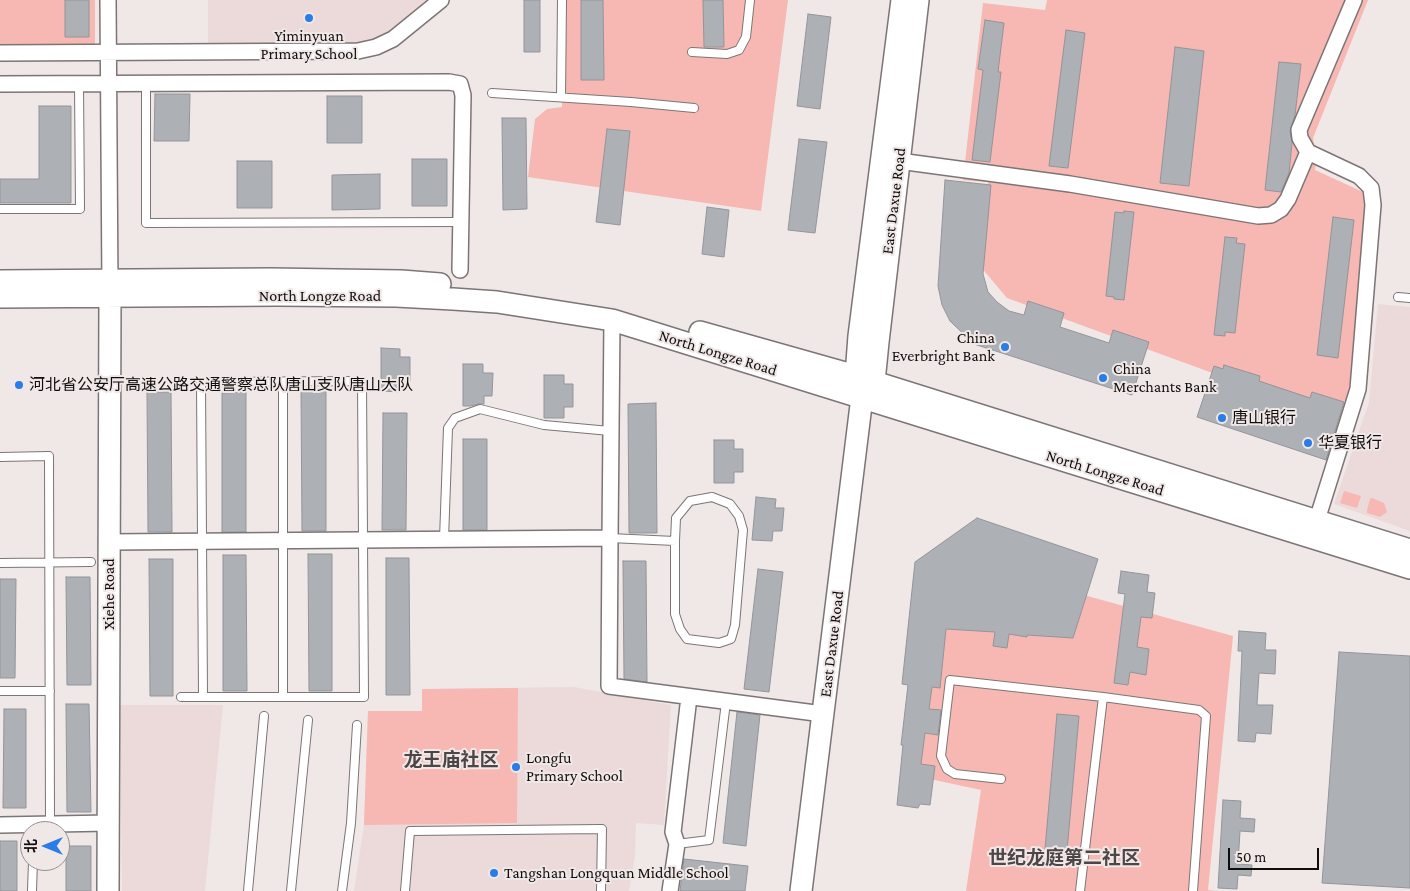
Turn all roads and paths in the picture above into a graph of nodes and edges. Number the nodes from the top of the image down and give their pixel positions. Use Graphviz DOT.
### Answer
graph roads {
  1 [pos="108,0"];
  2 [pos="441,0"];
  3 [pos="562,0"];
  4 [pos="750,0"];
  5 [pos="902,0"];
  6 [pos="918,0"];
  7 [pos="1354,0"];
  8 [pos="108,52"];
  9 [pos="692,52"];
  10 [pos="0,54"];
  11 [pos="109,83"];
  12 [pos="146,83"];
  13 [pos="0,84"];
  14 [pos="79,84"];
  15 [pos="492,93"];
  16 [pos="561,97"];
  17 [pos="694,108"];
  18 [pos="1308,152"];
  19 [pos="899,161"];
  20 [pos="0,209"];
  21 [pos="461,222"];
  22 [pos="460,270"];
  23 [pos="0,281"];
  24 [pos="110,288"];
  25 [pos="0,296"];
  26 [pos="1398,297"];
  27 [pos="1410,298"];
  28 [pos="615,315"];
  29 [pos="283,382"];
  30 [pos="864,385"];
  31 [pos="610,432"];
  32 [pos="0,457"];
  33 [pos="1317,520"];
  34 [pos="610,538"];
  35 [pos="444,539"];
  36 [pos="284,540"];
  37 [pos="363,540"];
  38 [pos="202,541"];
  39 [pos="674,541"];
  40 [pos="109,542"];
  41 [pos="1410,550"];
  42 [pos="49,562"];
  43 [pos="91,562"];
  44 [pos="0,563"];
  45 [pos="1410,568"];
  46 [pos="0,691"];
  47 [pos="50,691"];
  48 [pos="689,696"];
  49 [pos="181,697"];
  50 [pos="204,697"];
  51 [pos="283,697"];
  52 [pos="1103,697"];
  53 [pos="726,702"];
  54 [pos="823,714"];
  55 [pos="264,716"];
  56 [pos="308,720"];
  57 [pos="356,725"];
  58 [pos="1001,779"];
  59 [pos="50,821"];
  60 [pos="70,824"];
  61 [pos="108,824"];
  62 [pos="0,825"];
  63 [pos="20,827"];
  64 [pos="677,844"];
  65 [pos="32,871"];
  66 [pos="32,891"];
  67 [pos="108,891"];
  68 [pos="248,891"];
  69 [pos="291,891"];
  70 [pos="342,891"];
  71 [pos="405,891"];
  72 [pos="601,891"];
  73 [pos="670,891"];
  74 [pos="801,891"];
  75 [pos="1080,891"];
  76 [pos="1193,891"];
  1 -- 8 [label="street"];
  2 -- 8 [label="street"];
  3 -- 16 [label="lane"];
  4 -- 9 [label="lane"];
  5 -- 30 [label="main road, East Daxue Road"];
  6 -- 19 [label="main road, East Daxue Road"];
  7 -- 18 [label="street"];
  8 -- 10 [label="street"];
  8 -- 11 [label="street"];
  11 -- 12 [label="street"];
  11 -- 14 [label="street"];
  11 -- 24 [label="street"];
  12 -- 21 [label="street"];
  12 -- 21 [label="lane"];
  13 -- 14 [label="street"];
  14 -- 20 [label="lane"];
  15 -- 16 [label="lane"];
  16 -- 17 [label="lane"];
  18 -- 19 [label="street"];
  18 -- 33 [label="street"];
  19 -- 30 [label="main road, East Daxue Road"];
  21 -- 22 [label="street"];
  23 -- 24 [label="main road, North Longze Road"];
  24 -- 25 [label="main road, North Longze Road"];
  24 -- 28 [label="main road, North Longze Road"];
  24 -- 40 [label="main road, Xiehe Road"];
  26 -- 27 [label="lane"];
  28 -- 30 [label="main road, North Longze Road"];
  28 -- 31 [label="street"];
  29 -- 36 [label="lane"];
  29 -- 37 [label="lane"];
  29 -- 38 [label="lane"];
  30 -- 33 [label="main road, North Longze Road"];
  30 -- 45 [label="main road, North Longze Road"];
  30 -- 54 [label="main road, East Daxue Road"];
  31 -- 34 [label="street"];
  31 -- 35 [label="lane"];
  32 -- 42 [label="lane"];
  33 -- 41 [label="main road, North Longze Road"];
  34 -- 35 [label="street"];
  34 -- 39 [label="lane"];
  34 -- 48 [label="street"];
  35 -- 37 [label="street"];
  36 -- 37 [label="street"];
  36 -- 38 [label="street"];
  36 -- 51 [label="lane"];
  37 -- 51 [label="lane"];
  38 -- 40 [label="street"];
  38 -- 50 [label="lane"];
  39 -- 39 [label="lane"];
  40 -- 61 [label="main road, Xiehe Road"];
  42 -- 43 [label="lane"];
  42 -- 44 [label="lane"];
  42 -- 47 [label="lane"];
  46 -- 47 [label="lane"];
  47 -- 59 [label="lane"];
  48 -- 53 [label="street"];
  48 -- 64 [label="street"];
  49 -- 50 [label="lane"];
  50 -- 51 [label="lane"];
  52 -- 58 [label="lane"];
  52 -- 75 [label="lane"];
  52 -- 76 [label="lane"];
  53 -- 54 [label="street"];
  53 -- 64 [label="lane"];
  54 -- 74 [label="main road, East Daxue Road"];
  55 -- 68 [label="lane"];
  56 -- 69 [label="lane"];
  57 -- 70 [label="lane"];
  60 -- 61 [label="street"];
  61 -- 67 [label="main road, Xiehe Road"];
  62 -- 63 [label="street"];
  64 -- 73 [label="street"];
  65 -- 66 [label="lane"];
  71 -- 72 [label="lane"];
}
